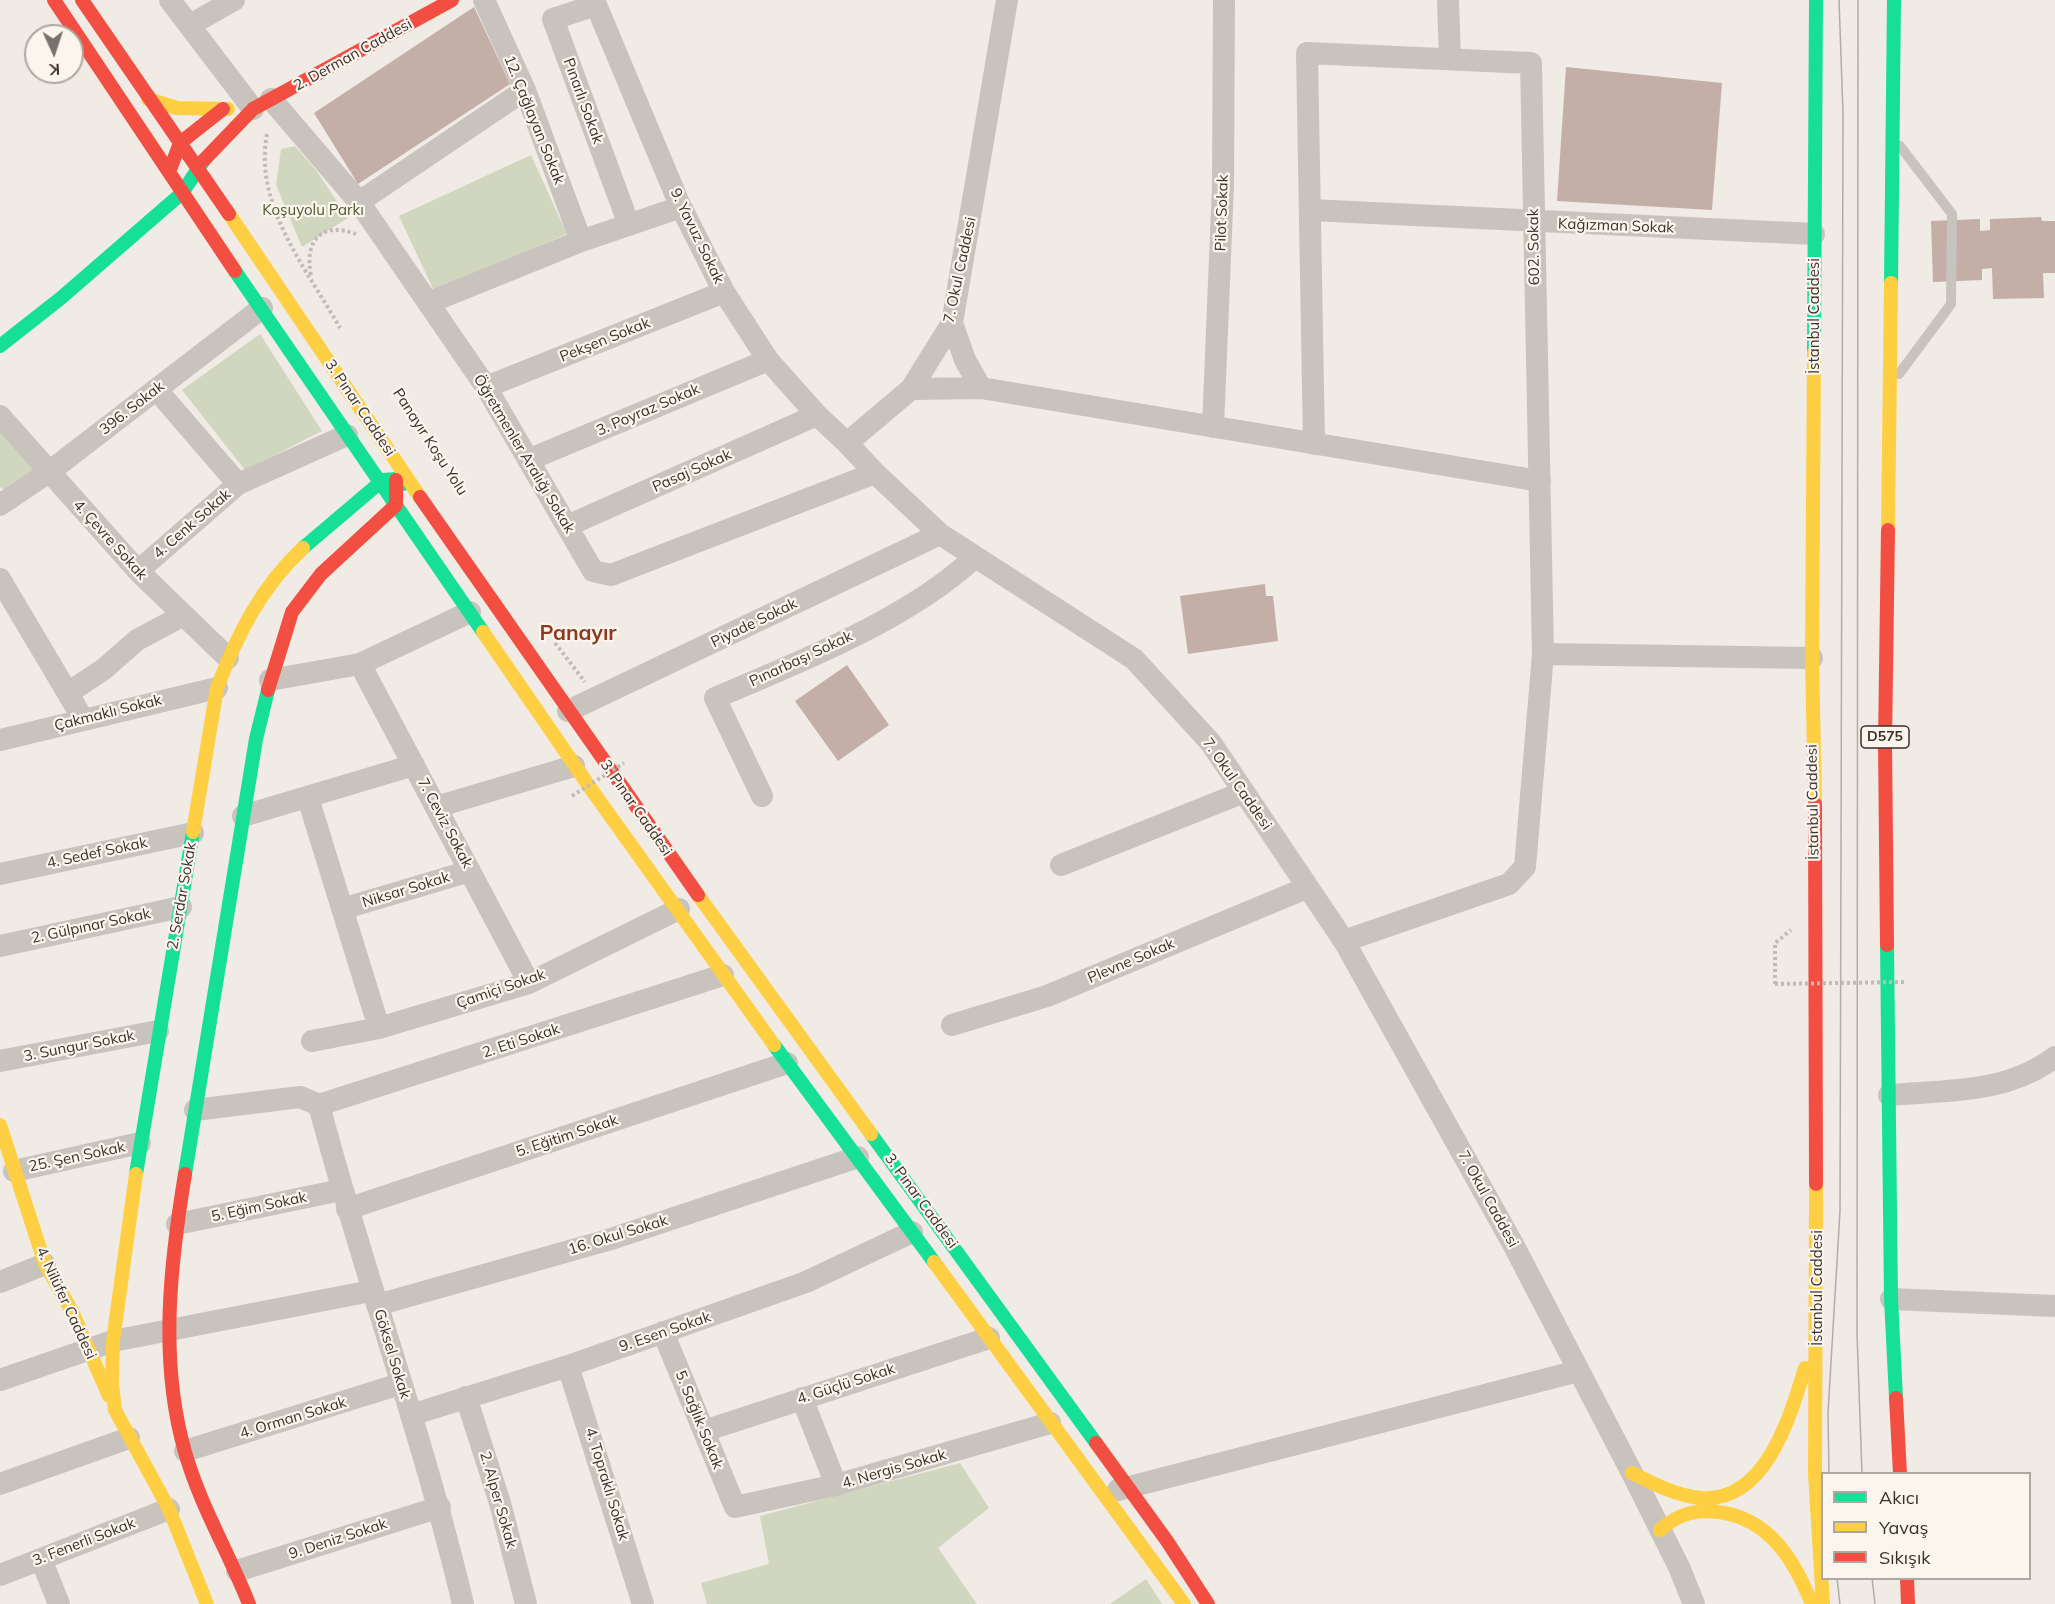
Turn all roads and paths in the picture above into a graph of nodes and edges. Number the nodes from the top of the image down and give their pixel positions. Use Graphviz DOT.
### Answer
graph roads {
  1 [pos="54,0"];
  2 [pos="81,0"];
  3 [pos="170,0"];
  4 [pos="234,0"];
  5 [pos="452,0"];
  6 [pos="484,0"];
  7 [pos="1007,0"];
  8 [pos="1224,0"];
  9 [pos="1448,0"];
  10 [pos="1816,0"];
  11 [pos="1894,0"];
  12 [pos="595,3"];
  13 [pos="190,25"];
  14 [pos="1450,59"];
  15 [pos="525,90"];
  16 [pos="148,99"];
  17 [pos="262,104"];
  18 [pos="223,110"];
  19 [pos="267,134"];
  20 [pos="1891,134"];
  21 [pos="180,143"];
  22 [pos="225,161"];
  23 [pos="197,168"];
  24 [pos="220,178"];
  25 [pos="164,183"];
  26 [pos="182,193"];
  27 [pos="219,199"];
  28 [pos="359,202"];
  29 [pos="681,207"];
  30 [pos="1310,210"];
  31 [pos="1534,222"];
  32 [pos="628,225"];
  33 [pos="133,232"];
  34 [pos="1814,234"];
  35 [pos="361,236"];
  36 [pos="581,241"];
  37 [pos="311,278"];
  38 [pos="724,292"];
  39 [pos="428,303"];
  40 [pos="262,308"];
  41 [pos="952,323"];
  42 [pos="342,332"];
  43 [pos="0,346"];
  44 [pos="768,360"];
  45 [pos="1890,386"];
  46 [pos="486,387"];
  47 [pos="981,388"];
  48 [pos="156,389"];
  49 [pos="911,389"];
  50 [pos="817,415"];
  51 [pos="0,416"];
  52 [pos="1213,427"];
  53 [pos="347,435"];
  54 [pos="384,443"];
  55 [pos="847,443"];
  56 [pos="1314,444"];
  57 [pos="528,460"];
  58 [pos="49,472"];
  59 [pos="875,473"];
  60 [pos="396,479"];
  61 [pos="1540,481"];
  62 [pos="380,483"];
  63 [pos="238,484"];
  64 [pos="0,505"];
  65 [pos="396,505"];
  66 [pos="567,526"];
  67 [pos="940,534"];
  68 [pos="449,540"];
  69 [pos="975,557"];
  70 [pos="138,572"];
  71 [pos="0,579"];
  72 [pos="470,612"];
  73 [pos="182,616"];
  74 [pos="551,637"];
  75 [pos="1543,654"];
  76 [pos="228,658"];
  77 [pos="1812,658"];
  78 [pos="360,664"];
  79 [pos="270,681"];
  80 [pos="217,687"];
  81 [pos="68,693"];
  82 [pos="597,698"];
  83 [pos="568,711"];
  84 [pos="83,719"];
  85 [pos="0,740"];
  86 [pos="624,763"];
  87 [pos="414,765"];
  88 [pos="574,766"];
  89 [pos="1244,792"];
  90 [pos="572,796"];
  91 [pos="762,796"];
  92 [pos="308,798"];
  93 [pos="436,807"];
  94 [pos="243,816"];
  95 [pos="193,833"];
  96 [pos="1061,865"];
  97 [pos="470,871"];
  98 [pos="0,874"];
  99 [pos="1306,888"];
  100 [pos="182,907"];
  101 [pos="342,909"];
  102 [pos="679,909"];
  103 [pos="1344,940"];
  104 [pos="1775,943"];
  105 [pos="0,946"];
  106 [pos="723,975"];
  107 [pos="1904,982"];
  108 [pos="530,983"];
  109 [pos="952,1025"];
  110 [pos="379,1028"];
  111 [pos="158,1031"];
  112 [pos="312,1041"];
  113 [pos="2055,1057"];
  114 [pos="0,1061"];
  115 [pos="787,1063"];
  116 [pos="1889,1095"];
  117 [pos="319,1105"];
  118 [pos="195,1110"];
  119 [pos="0,1125"];
  120 [pos="140,1143"];
  121 [pos="858,1157"];
  122 [pos="14,1171"];
  123 [pos="344,1200"];
  124 [pos="177,1224"];
  125 [pos="912,1232"];
  126 [pos="45,1264"];
  127 [pos="0,1282"];
  128 [pos="374,1298"];
  129 [pos="1891,1299"];
  130 [pos="2055,1306"];
  131 [pos="1817,1329"];
  132 [pos="171,1330"];
  133 [pos="663,1332"];
  134 [pos="989,1338"];
  135 [pos="113,1341"];
  136 [pos="88,1349"];
  137 [pos="568,1366"];
  138 [pos="113,1369"];
  139 [pos="1578,1371"];
  140 [pos="0,1380"];
  141 [pos="400,1384"];
  142 [pos="466,1397"];
  143 [pos="802,1398"];
  144 [pos="115,1410"];
  145 [pos="411,1414"];
  146 [pos="1050,1423"];
  147 [pos="704,1431"];
  148 [pos="129,1437"];
  149 [pos="185,1451"];
  150 [pos="1900,1472"];
  151 [pos="1632,1473"];
  152 [pos="0,1484"];
  153 [pos="836,1485"];
  154 [pos="1129,1489"];
  155 [pos="1101,1491"];
  156 [pos="1646,1501"];
  157 [pos="440,1507"];
  158 [pos="735,1507"];
  159 [pos="169,1509"];
  160 [pos="1681,1514"];
  161 [pos="1660,1530"];
  162 [pos="41,1559"];
  163 [pos="237,1571"];
  164 [pos="1821,1572"];
  165 [pos="0,1575"];
  166 [pos="1822,1580"];
  167 [pos="1906,1580"];
  168 [pos="200,1602"];
  169 [pos="59,1604"];
  170 [pos="249,1604"];
  171 [pos="463,1604"];
  172 [pos="526,1604"];
  173 [pos="643,1604"];
  174 [pos="1184,1604"];
  175 [pos="1208,1604"];
  176 [pos="1694,1604"];
  177 [pos="1812,1604"];
  178 [pos="1823,1604"];
  179 [pos="1908,1604"];
  1 -- 25 [label="main road"];
  2 -- 16 [label="main road, 3. Pınar Caddesi"];
  3 -- 13 [label="street, Öğretmenler Aralığı Sokak"];
  4 -- 13 [label="street"];
  5 -- 17 [label="main road, 2. Derman Caddesi"];
  6 -- 15 [label="street, 12. Çağlayan Sokak"];
  7 -- 41 [label="street, 7. Okul Caddesi"];
  8 -- 52 [label="street, Pilot Sokak"];
  9 -- 14 [label="street"];
  10 -- 34 [label="main road, İstanbul Caddesi"];
  11 -- 20 [label="main road, D575"];
  12 -- 29 [label="street, 9. Yavuz Sokak"];
  12 -- 32 [label="street, Pınarlı Sokak"];
  13 -- 17 [label="street, Öğretmenler Aralığı Sokak"];
  14 -- 30 [label="street, 602. Sokak"];
  14 -- 31 [label="street, 602. Sokak"];
  15 -- 28 [label="street"];
  15 -- 36 [label="street, 12. Çağlayan Sokak"];
  16 -- 18 [label="main road"];
  16 -- 21 [label="main road, 3. Pınar Caddesi"];
  17 -- 18 [label="main road"];
  17 -- 22 [label="main road"];
  17 -- 23 [label="main road"];
  17 -- 28 [label="street, Öğretmenler Aralığı Sokak"];
  18 -- 21 [label="main road"];
  19 -- 37 [label="path"];
  20 -- 45 [label="main road, D575"];
  20 -- 45 [label="lane"];
  21 -- 23 [label="main road, 3. Pınar Caddesi"];
  21 -- 25 [label="main road"];
  23 -- 26 [label="main road"];
  23 -- 27 [label="main road, 3. Pınar Caddesi"];
  24 -- 27 [label="main road"];
  25 -- 26 [label="main road"];
  25 -- 33 [label="main road"];
  26 -- 33 [label="main road"];
  26 -- 40 [label="main road"];
  27 -- 54 [label="main road, 3. Pınar Caddesi"];
  28 -- 39 [label="street, Öğretmenler Aralığı Sokak"];
  29 -- 32 [label="street"];
  29 -- 38 [label="street, 9. Yavuz Sokak"];
  30 -- 31 [label="street, Kağızman Sokak"];
  30 -- 56 [label="street"];
  31 -- 34 [label="street, Kağızman Sokak"];
  31 -- 61 [label="street, 602. Sokak"];
  32 -- 36 [label="street"];
  33 -- 43 [label="main road"];
  34 -- 77 [label="main road, İstanbul Caddesi"];
  35 -- 37 [label="path"];
  36 -- 39 [label="street"];
  37 -- 42 [label="path"];
  38 -- 44 [label="street, 9. Yavuz Sokak"];
  38 -- 46 [label="street, Pekşen Sokak"];
  39 -- 46 [label="street, Öğretmenler Aralığı Sokak"];
  40 -- 48 [label="street, 396. Sokak"];
  40 -- 53 [label="main road"];
  41 -- 47 [label="street"];
  41 -- 49 [label="street, 7. Okul Caddesi"];
  44 -- 50 [label="street, 9. Yavuz Sokak"];
  44 -- 57 [label="street, 3. Poyraz Sokak"];
  45 -- 116 [label="main road, D575"];
  46 -- 57 [label="street, Öğretmenler Aralığı Sokak"];
  47 -- 49 [label="street"];
  47 -- 52 [label="street"];
  48 -- 58 [label="street, 396. Sokak"];
  48 -- 63 [label="street"];
  49 -- 55 [label="street, 7. Okul Caddesi"];
  50 -- 55 [label="street, 9. Yavuz Sokak"];
  50 -- 66 [label="street, Pasaj Sokak"];
  51 -- 58 [label="street, 4. Çevre Sokak"];
  52 -- 56 [label="street"];
  53 -- 62 [label="main road"];
  53 -- 63 [label="street, 4. Cenk Sokak"];
  54 -- 60 [label="main road"];
  54 -- 68 [label="main road, 3. Pınar Caddesi"];
  55 -- 59 [label="street, 7. Okul Caddesi"];
  56 -- 61 [label="street"];
  57 -- 66 [label="street, Öğretmenler Aralığı Sokak"];
  58 -- 64 [label="street, 396. Sokak"];
  58 -- 70 [label="street, 4. Çevre Sokak"];
  59 -- 66 [label="street, Öğretmenler Aralığı Sokak"];
  59 -- 67 [label="street, 7. Okul Caddesi"];
  60 -- 62 [label="main road"];
  60 -- 65 [label="main road"];
  60 -- 68 [label="main road"];
  61 -- 75 [label="street, 602. Sokak"];
  62 -- 65 [label="main road"];
  62 -- 76 [label="main road, 2. Serdar Sokak"];
  63 -- 70 [label="street, 4. Cenk Sokak"];
  65 -- 72 [label="main road"];
  65 -- 79 [label="main road"];
  67 -- 69 [label="street, 7. Okul Caddesi"];
  67 -- 82 [label="street, Piyade Sokak"];
  68 -- 83 [label="main road, 3. Pınar Caddesi"];
  69 -- 89 [label="street, 7. Okul Caddesi"];
  69 -- 91 [label="street, Pınarbaşı Sokak"];
  70 -- 73 [label="street, 4. Çevre Sokak"];
  71 -- 81 [label="street"];
  72 -- 78 [label="street"];
  72 -- 88 [label="main road"];
  73 -- 76 [label="street, 4. Çevre Sokak"];
  73 -- 81 [label="street"];
  74 -- 82 [label="path"];
  75 -- 77 [label="street"];
  75 -- 103 [label="street, 602. Sokak"];
  76 -- 80 [label="main road, 2. Serdar Sokak"];
  77 -- 131 [label="main road, İstanbul Caddesi"];
  78 -- 79 [label="street"];
  78 -- 87 [label="street, 7. Ceviz Sokak"];
  79 -- 94 [label="main road"];
  80 -- 84 [label="street, Çakmaklı Sokak"];
  80 -- 95 [label="main road, 2. Serdar Sokak"];
  81 -- 84 [label="street"];
  82 -- 83 [label="street, Piyade Sokak"];
  83 -- 154 [label="main road, 3. Pınar Caddesi"];
  84 -- 85 [label="street, Çakmaklı Sokak"];
  86 -- 90 [label="path, bridge"];
  87 -- 92 [label="street"];
  87 -- 93 [label="street, 7. Ceviz Sokak"];
  88 -- 93 [label="street"];
  88 -- 102 [label="main road"];
  89 -- 96 [label="street"];
  89 -- 99 [label="street, 7. Okul Caddesi"];
  92 -- 94 [label="street"];
  92 -- 101 [label="street, Niksar Sokak"];
  93 -- 97 [label="street, 7. Ceviz Sokak"];
  94 -- 118 [label="main road"];
  95 -- 98 [label="street, 4. Sedef Sokak"];
  95 -- 100 [label="main road, 2. Serdar Sokak"];
  97 -- 101 [label="street, Niksar Sokak"];
  97 -- 108 [label="street, 7. Ceviz Sokak"];
  99 -- 103 [label="street, 7. Okul Caddesi"];
  99 -- 109 [label="street, Plevne Sokak"];
  100 -- 105 [label="street, 2. Gülpınar Sokak"];
  100 -- 111 [label="main road, 2. Serdar Sokak"];
  101 -- 110 [label="street, Niksar Sokak"];
  102 -- 106 [label="main road"];
  102 -- 108 [label="street, Çamiçi Sokak"];
  103 -- 139 [label="street, 7. Okul Caddesi"];
  104 -- 107 [label="path, bridge"];
  106 -- 115 [label="main road"];
  106 -- 117 [label="street, 2. Eti Sokak"];
  108 -- 110 [label="street, Çamiçi Sokak"];
  110 -- 112 [label="street, Çamiçi Sokak"];
  111 -- 114 [label="street, 3. Sungur Sokak"];
  111 -- 120 [label="main road, 2. Serdar Sokak"];
  113 -- 116 [label="street"];
  115 -- 121 [label="main road"];
  115 -- 123 [label="street, 5. Eğitim Sokak"];
  116 -- 129 [label="main road, D575"];
  117 -- 118 [label="street"];
  117 -- 123 [label="street, Göksel Sokak"];
  118 -- 124 [label="main road"];
  119 -- 122 [label="main road, 4. Nilüfer Caddesi"];
  120 -- 122 [label="street, 25. Şen Sokak"];
  120 -- 135 [label="main road, 2. Serdar Sokak"];
  121 -- 125 [label="main road"];
  121 -- 128 [label="street, 16. Okul Sokak"];
  122 -- 126 [label="main road, 4. Nilüfer Caddesi"];
  123 -- 124 [label="street, 5. Eğim Sokak"];
  123 -- 128 [label="street, Göksel Sokak"];
  124 -- 132 [label="main road"];
  125 -- 133 [label="street, 9. Esen Sokak"];
  125 -- 134 [label="main road"];
  126 -- 127 [label="street"];
  126 -- 136 [label="main road, 4. Nilüfer Caddesi"];
  128 -- 132 [label="street, 16. Okul Sokak"];
  128 -- 141 [label="street, Göksel Sokak"];
  129 -- 130 [label="street"];
  129 -- 150 [label="main road, D575"];
  131 -- 151 [label="main road"];
  131 -- 164 [label="main road, İstanbul Caddesi"];
  132 -- 135 [label="street, 16. Okul Sokak"];
  132 -- 149 [label="main road"];
  133 -- 137 [label="street, 9. Esen Sokak"];
  133 -- 147 [label="street, 5. Sağlık Sokak"];
  134 -- 143 [label="street, 4. Güçlü Sokak"];
  134 -- 146 [label="main road"];
  135 -- 136 [label="street, 16. Okul Sokak"];
  135 -- 138 [label="main road, 2. Serdar Sokak"];
  136 -- 140 [label="street, 16. Okul Sokak"];
  136 -- 144 [label="main road, 4. Nilüfer Caddesi"];
  137 -- 142 [label="street, 9. Esen Sokak"];
  137 -- 173 [label="street, 4. Topraklı Sokak"];
  138 -- 144 [label="main road, 4. Nilüfer Caddesi"];
  139 -- 151 [label="street, 7. Okul Caddesi"];
  139 -- 154 [label="street"];
  141 -- 145 [label="street, Göksel Sokak"];
  141 -- 149 [label="street, 4. Orman Sokak"];
  142 -- 145 [label="street, 9. Esen Sokak"];
  142 -- 172 [label="street, 2. Alper Sokak"];
  143 -- 147 [label="street, 4. Güçlü Sokak"];
  143 -- 153 [label="street"];
  144 -- 148 [label="main road, 4. Nilüfer Caddesi"];
  145 -- 157 [label="street, Göksel Sokak"];
  146 -- 153 [label="street, 4. Nergis Sokak"];
  146 -- 155 [label="main road"];
  147 -- 158 [label="street, 5. Sağlık Sokak"];
  148 -- 152 [label="street"];
  148 -- 159 [label="main road, 4. Nilüfer Caddesi"];
  149 -- 163 [label="main road"];
  151 -- 156 [label="street, 7. Okul Caddesi"];
  153 -- 158 [label="street, 4. Nergis Sokak"];
  154 -- 155 [label="street"];
  154 -- 175 [label="main road, 3. Pınar Caddesi"];
  155 -- 174 [label="main road"];
  156 -- 160 [label="main road"];
  156 -- 161 [label="street, 7. Okul Caddesi"];
  157 -- 163 [label="street, 9. Deniz Sokak"];
  157 -- 171 [label="street, Göksel Sokak"];
  159 -- 162 [label="street, 3. Fenerli Sokak"];
  159 -- 168 [label="main road, 4. Nilüfer Caddesi"];
  160 -- 161 [label="main road"];
  160 -- 177 [label="main road"];
  161 -- 176 [label="street, 7. Okul Caddesi"];
  162 -- 165 [label="street, 3. Fenerli Sokak"];
  162 -- 169 [label="street"];
  163 -- 170 [label="main road"];
  166 -- 178 [label="main road, İstanbul Caddesi"];
  167 -- 179 [label="main road"];
}
